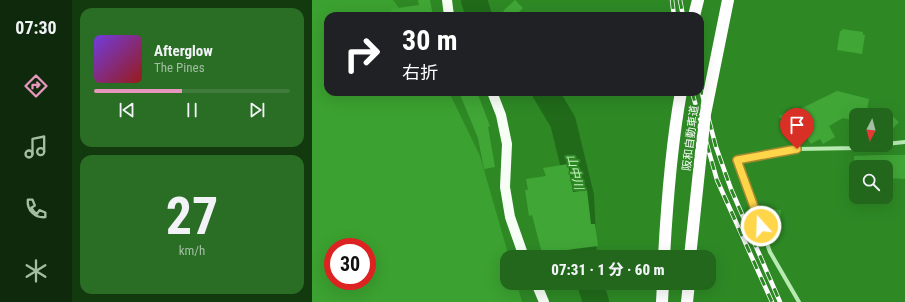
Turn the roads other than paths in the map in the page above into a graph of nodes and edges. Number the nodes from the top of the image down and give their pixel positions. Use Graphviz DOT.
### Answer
graph roads {
  1 [pos="447,0"];
  2 [pos="698,0"];
  3 [pos="728,0"];
  4 [pos="448,12"];
  5 [pos="695,12"];
  6 [pos="494,96"];
  7 [pos="680,96"];
  8 [pos="905,142"];
  9 [pos="893,143"];
  10 [pos="849,148"];
  11 [pos="521,250"];
  12 [pos="664,250"];
  13 [pos="691,250"];
  14 [pos="539,290"];
  15 [pos="663,290"];
  16 [pos="688,290"];
  17 [pos="544,302"];
  18 [pos="662,302"];
  19 [pos="687,302"];
  20 [pos="799,302"];
  1 -- 4 [label="main road"];
  2 -- 5 [label="highway"];
  3 -- 13 [label="highway, 阪和自動車道, bridge"];
  6 -- 11 [label="main road"];
  7 -- 12 [label="highway, 阪和自動車道"];
  8 -- 9 [label="street"];
  10 -- 20 [label="street"];
  14 -- 17 [label="main road"];
  15 -- 18 [label="highway"];
  16 -- 19 [label="highway"];
}
